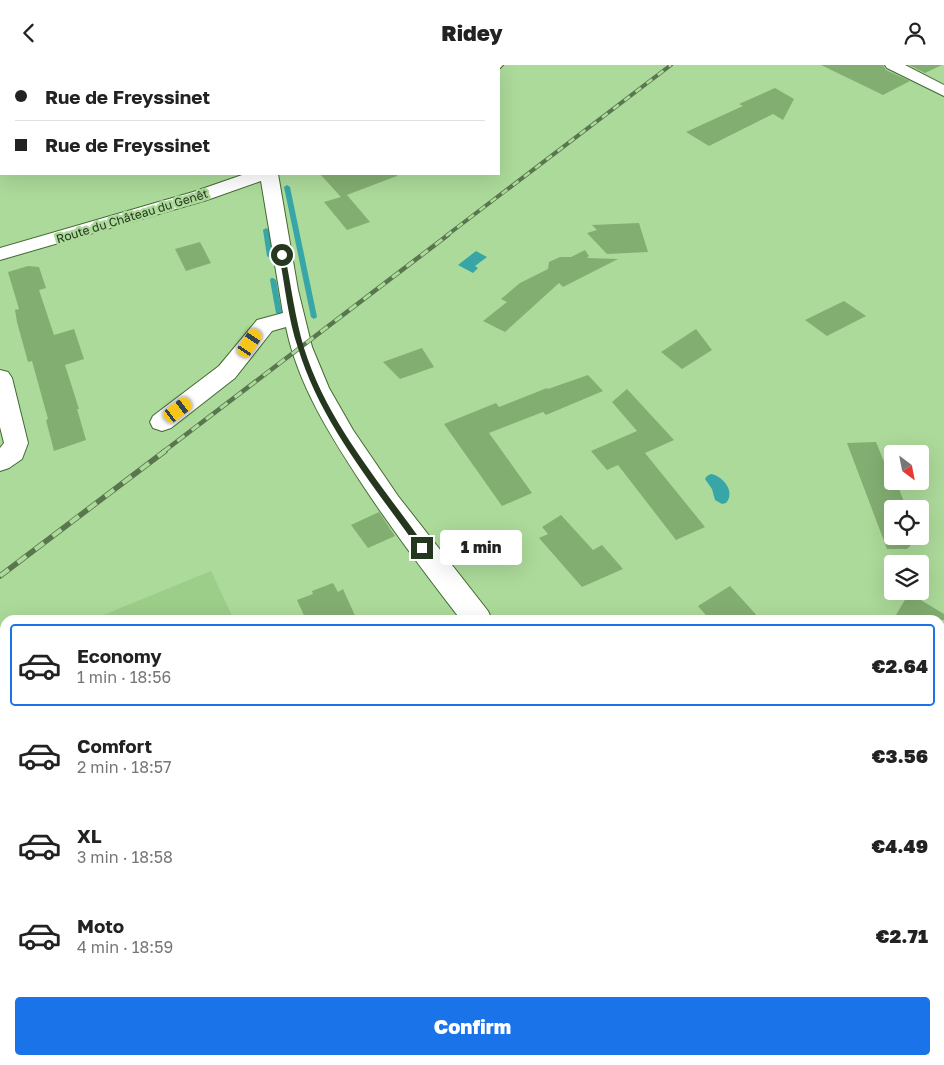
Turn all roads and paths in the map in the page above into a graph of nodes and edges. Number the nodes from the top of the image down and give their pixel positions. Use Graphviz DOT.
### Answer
graph roads {
  1 [pos="893,65"];
  2 [pos="944,91"];
  3 [pos="259,175"];
  4 [pos="269,175"];
  5 [pos="0,255"];
  6 [pos="294,318"];
  7 [pos="0,378"];
  8 [pos="162,421"];
  9 [pos="0,461"];
  10 [pos="474,615"];
  1 -- 2 [label="street"];
  3 -- 5 [label="street, Route du Château du Genêt"];
  4 -- 6 [label="street"];
  6 -- 8 [label="street"];
  6 -- 10 [label="street"];
  7 -- 9 [label="street"];
}
